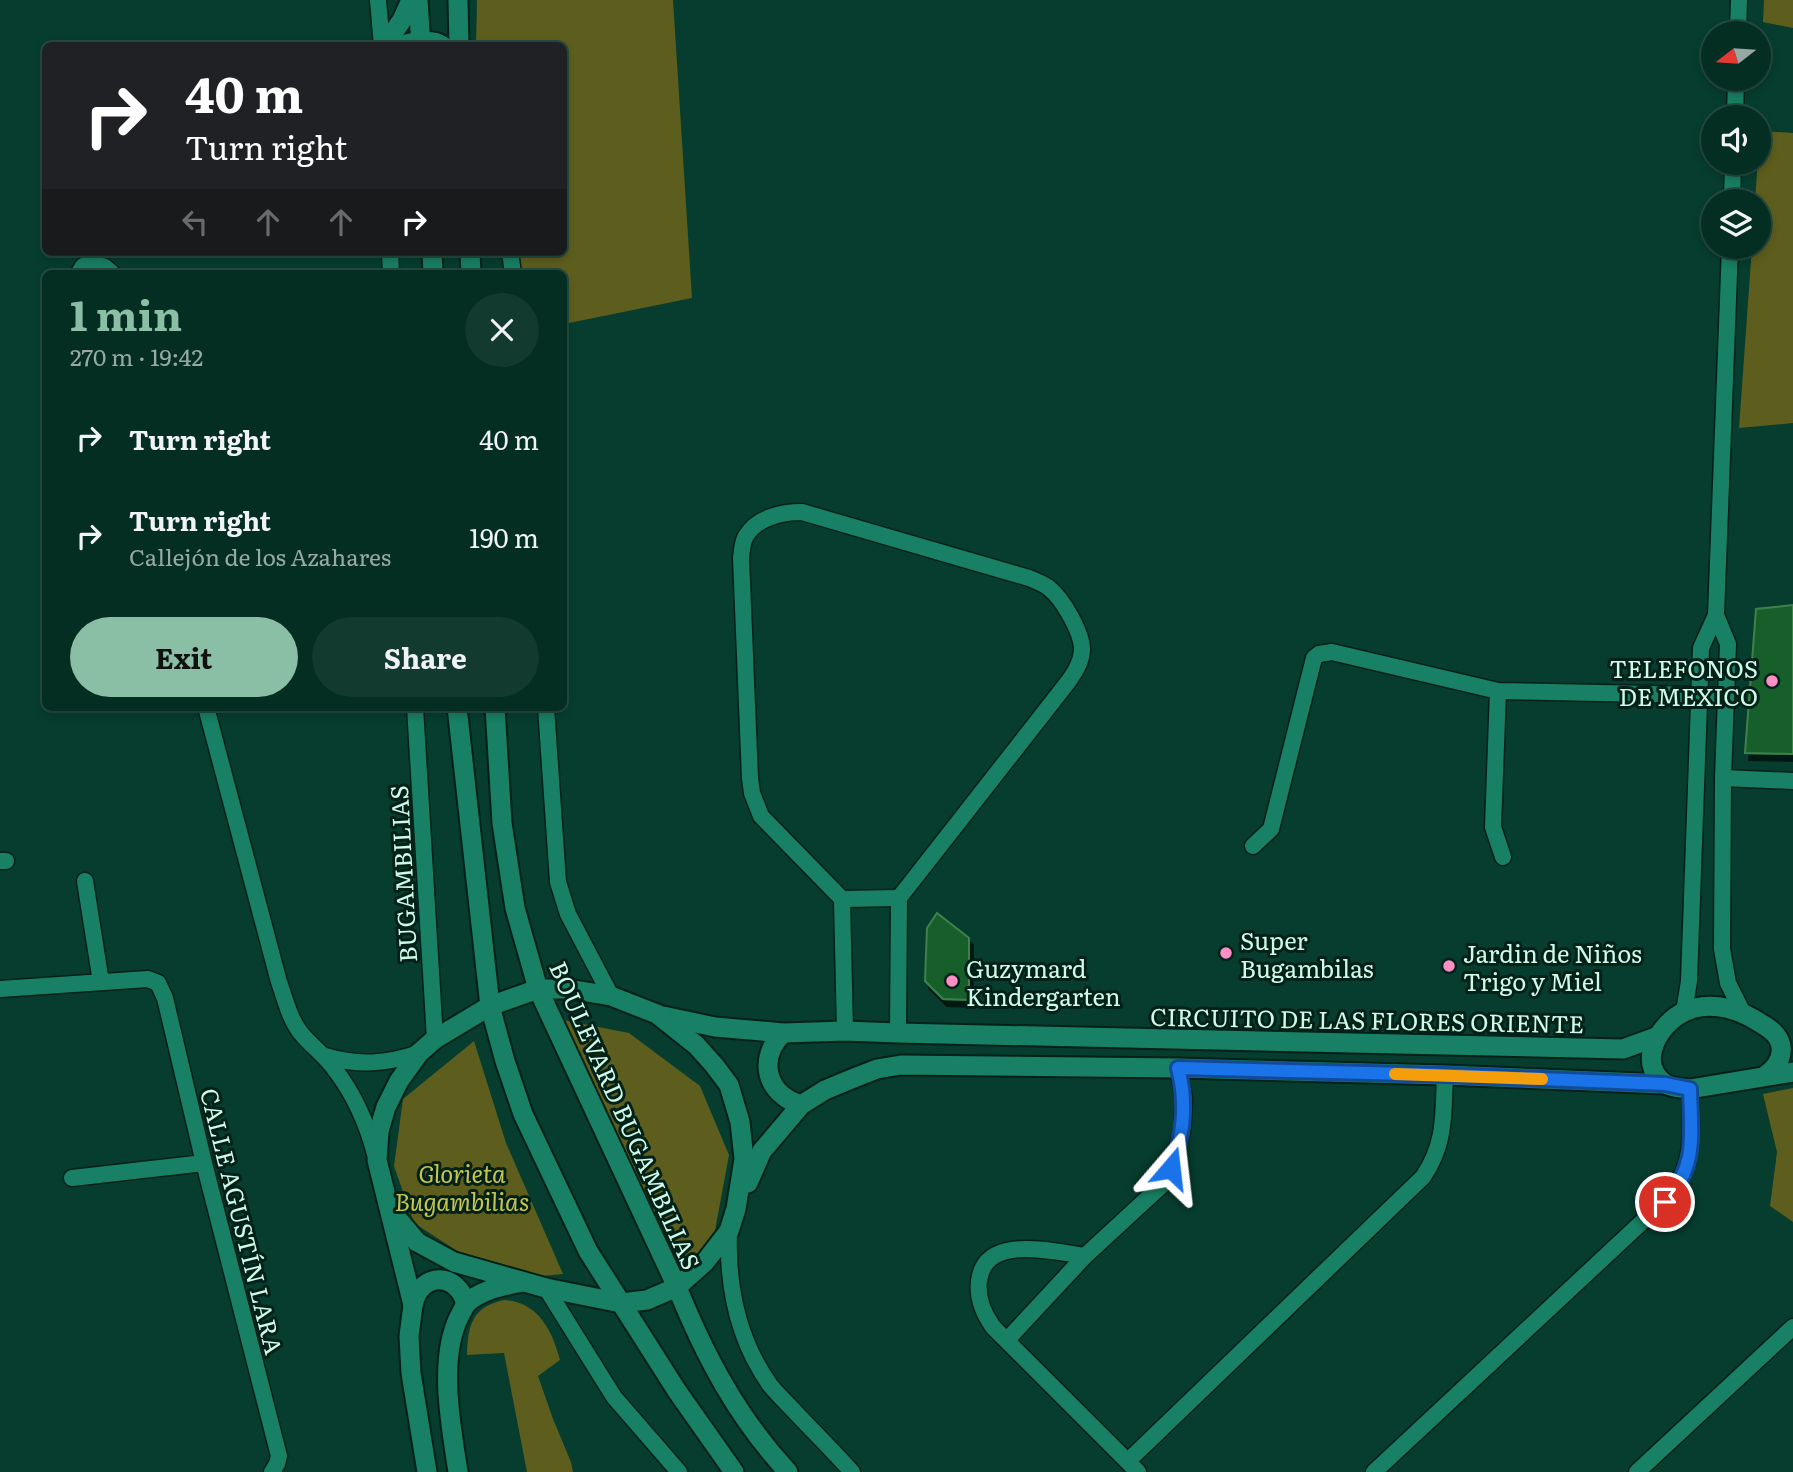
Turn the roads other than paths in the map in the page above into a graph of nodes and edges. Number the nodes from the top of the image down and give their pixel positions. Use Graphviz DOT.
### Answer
graph roads {
  1 [pos="378,0"];
  2 [pos="411,0"];
  3 [pos="418,0"];
  4 [pos="458,0"];
  5 [pos="1739,0"];
  6 [pos="1738,21"];
  7 [pos="383,42"];
  8 [pos="386,42"];
  9 [pos="421,42"];
  10 [pos="459,42"];
  11 [pos="1730,259"];
  12 [pos="81,270"];
  13 [pos="108,270"];
  14 [pos="1716,615"];
  15 [pos="1499,691"];
  16 [pos="1700,695"];
  17 [pos="1726,698"];
  18 [pos="207,711"];
  19 [pos="415,711"];
  20 [pos="457,711"];
  21 [pos="495,711"];
  22 [pos="546,711"];
  23 [pos="1723,778"];
  24 [pos="1793,781"];
  25 [pos="1253,846"];
  26 [pos="1503,858"];
  27 [pos="85,881"];
  28 [pos="899,898"];
  29 [pos="842,899"];
  30 [pos="101,982"];
  31 [pos="0,989"];
  32 [pos="538,989"];
  33 [pos="611,996"];
  34 [pos="490,1006"];
  35 [pos="1684,1012"];
  36 [pos="1743,1013"];
  37 [pos="657,1014"];
  38 [pos="1771,1029"];
  39 [pos="845,1031"];
  40 [pos="783,1032"];
  41 [pos="898,1033"];
  42 [pos="1793,1036"];
  43 [pos="1656,1037"];
  44 [pos="435,1039"];
  45 [pos="419,1053"];
  46 [pos="325,1056"];
  47 [pos="1178,1068"];
  48 [pos="1793,1072"];
  49 [pos="1445,1075"];
  50 [pos="1766,1075"];
  51 [pos="1665,1084"];
  52 [pos="1690,1089"];
  53 [pos="801,1105"];
  54 [pos="377,1160"];
  55 [pos="204,1163"];
  56 [pos="72,1178"];
  57 [pos="736,1209"];
  58 [pos="390,1210"];
  59 [pos="729,1231"];
  60 [pos="1085,1256"];
  61 [pos="524,1281"];
  62 [pos="677,1287"];
  63 [pos="546,1288"];
  64 [pos="621,1303"];
  65 [pos="413,1304"];
  66 [pos="466,1304"];
  67 [pos="1793,1327"];
  68 [pos="1007,1340"];
  69 [pos="1133,1467"];
  70 [pos="273,1471"];
  71 [pos="427,1472"];
  72 [pos="458,1472"];
  73 [pos="679,1472"];
  74 [pos="734,1472"];
  75 [pos="788,1472"];
  76 [pos="852,1472"];
  77 [pos="1374,1472"];
  78 [pos="1637,1472"];
  1 -- 7 [label="street"];
  2 -- 8 [label="street"];
  3 -- 9 [label="street"];
  4 -- 10 [label="street"];
  5 -- 6 [label="street"];
  11 -- 14 [label="street"];
  12 -- 13 [label="street"];
  14 -- 16 [label="street"];
  14 -- 17 [label="street"];
  15 -- 16 [label="street"];
  15 -- 25 [label="street"];
  15 -- 26 [label="street"];
  16 -- 17 [label="street"];
  16 -- 35 [label="street"];
  17 -- 23 [label="street"];
  18 -- 46 [label="street"];
  19 -- 44 [label="street, BUGAMBILIAS"];
  20 -- 34 [label="street"];
  21 -- 32 [label="street, BOULEVARD BUGAMBILIAS"];
  22 -- 33 [label="street, BOULEVARD BUGAMBILIAS"];
  23 -- 24 [label="street"];
  23 -- 36 [label="street"];
  27 -- 30 [label="street"];
  28 -- 29 [label="street"];
  28 -- 29 [label="street"];
  28 -- 41 [label="street"];
  29 -- 39 [label="street"];
  30 -- 31 [label="street"];
  30 -- 55 [label="street, CALLE AGUSTÍN LARA"];
  32 -- 33 [label="street"];
  32 -- 34 [label="street"];
  32 -- 62 [label="street, BOULEVARD BUGAMBILIAS"];
  33 -- 37 [label="street"];
  34 -- 44 [label="street"];
  34 -- 64 [label="street"];
  35 -- 36 [label="street"];
  35 -- 43 [label="street"];
  36 -- 38 [label="street"];
  37 -- 40 [label="street, CIRCUITO DE LAS FLORES ORIENTE"];
  37 -- 57 [label="street"];
  38 -- 42 [label="street"];
  38 -- 50 [label="street"];
  39 -- 40 [label="street, CIRCUITO DE LAS FLORES ORIENTE"];
  39 -- 41 [label="street, CIRCUITO DE LAS FLORES ORIENTE"];
  40 -- 53 [label="street"];
  41 -- 43 [label="street, CIRCUITO DE LAS FLORES ORIENTE"];
  43 -- 51 [label="street"];
  44 -- 45 [label="street"];
  45 -- 46 [label="street"];
  45 -- 54 [label="street"];
  46 -- 54 [label="street"];
  47 -- 49 [label="street"];
  47 -- 53 [label="street"];
  47 -- 60 [label="street"];
  48 -- 50 [label="street"];
  49 -- 51 [label="street"];
  49 -- 69 [label="street"];
  50 -- 52 [label="street"];
  51 -- 52 [label="street"];
  52 -- 77 [label="street"];
  53 -- 57 [label="street"];
  54 -- 58 [label="street"];
  55 -- 56 [label="street"];
  55 -- 70 [label="street, CALLE AGUSTÍN LARA"];
  57 -- 59 [label="street"];
  58 -- 61 [label="street"];
  58 -- 65 [label="street"];
  59 -- 62 [label="street"];
  59 -- 76 [label="street, BOULEVARD BUGAMBILIAS"];
  60 -- 68 [label="street"];
  60 -- 68 [label="street"];
  61 -- 63 [label="street"];
  61 -- 66 [label="street"];
  62 -- 64 [label="street"];
  62 -- 75 [label="street, BOULEVARD BUGAMBILIAS"];
  63 -- 64 [label="street"];
  63 -- 73 [label="street"];
  64 -- 74 [label="street"];
  65 -- 66 [label="street"];
  65 -- 71 [label="street"];
  66 -- 72 [label="street"];
  67 -- 78 [label="street"];
  68 -- 69 [label="street"];
}
